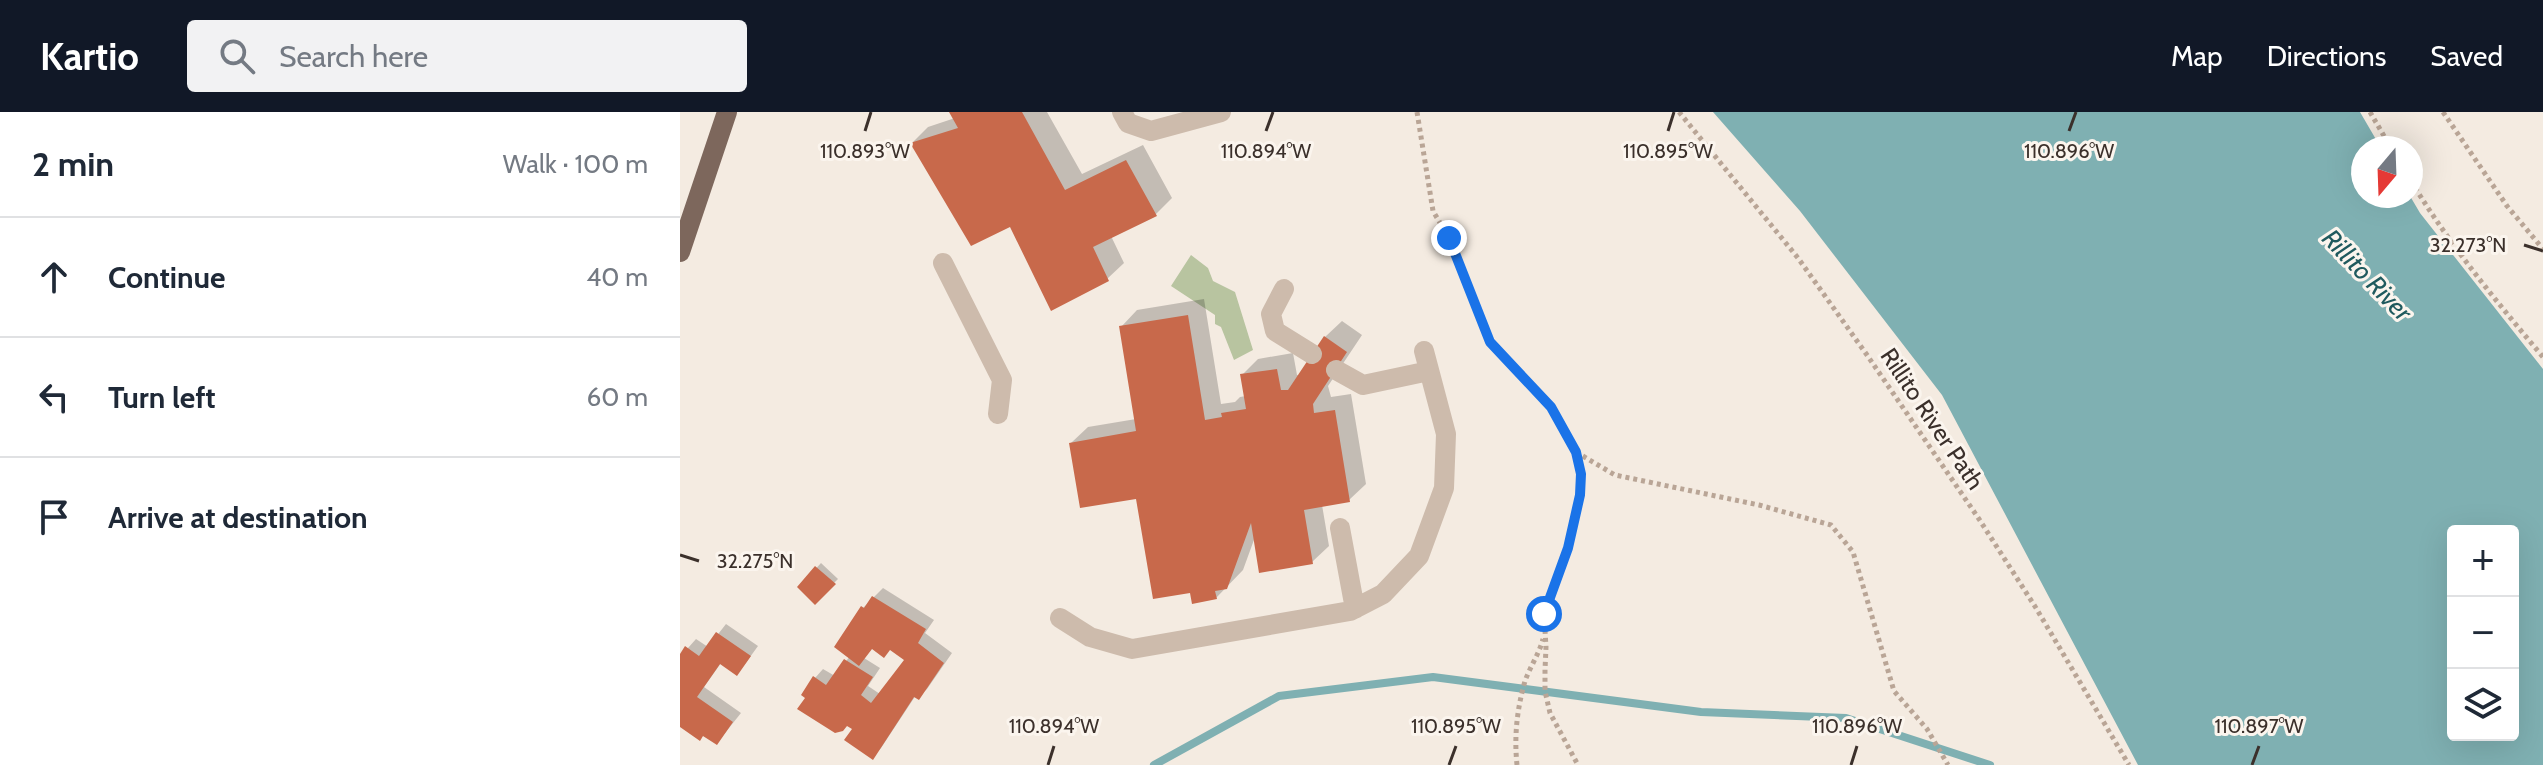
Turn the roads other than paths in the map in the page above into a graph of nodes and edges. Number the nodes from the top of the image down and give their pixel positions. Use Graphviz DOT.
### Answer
graph roads {
  1 [pos="727,112"];
  2 [pos="1122,112"];
  3 [pos="1221,112"];
  4 [pos="680,252"];
  5 [pos="943,263"];
  6 [pos="1284,289"];
  7 [pos="1312,354"];
  8 [pos="1336,370"];
  9 [pos="998,414"];
  10 [pos="1340,528"];
  11 [pos="1355,609"];
  12 [pos="1060,618"];
  1 -- 4 [label="main road"];
  2 -- 3 [label="lane"];
  5 -- 9 [label="lane"];
  6 -- 7 [label="lane"];
  8 -- 11 [label="lane"];
  10 -- 11 [label="lane"];
  11 -- 12 [label="lane"];
}
